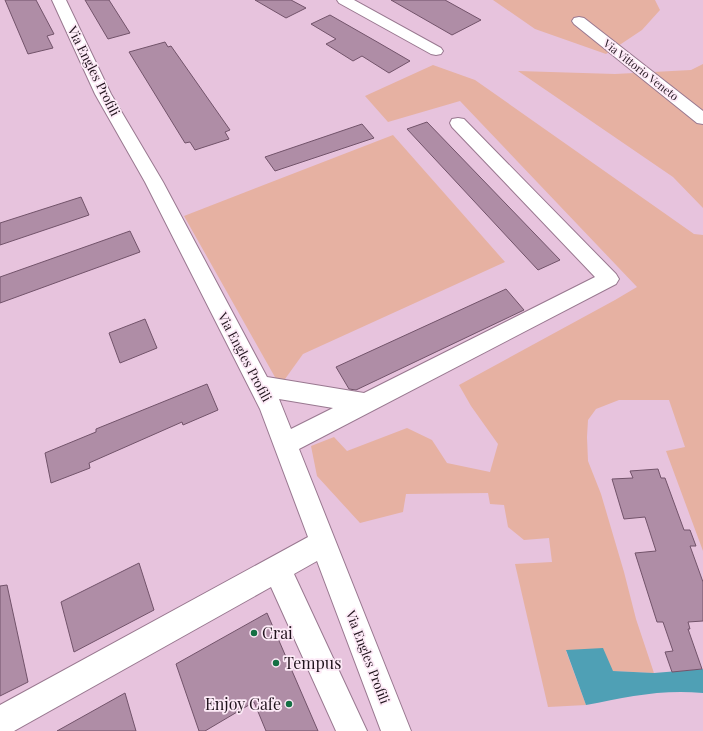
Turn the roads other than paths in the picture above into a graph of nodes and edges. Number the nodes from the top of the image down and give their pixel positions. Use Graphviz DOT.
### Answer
graph roads {
  1 [pos="59,0"];
  2 [pos="344,0"];
  3 [pos="579,21"];
  4 [pos="436,51"];
  5 [pos="703,119"];
  6 [pos="458,123"];
  7 [pos="260,386"];
  8 [pos="365,403"];
  9 [pos="285,444"];
  10 [pos="324,543"];
  11 [pos="277,569"];
  12 [pos="0,722"];
  13 [pos="352,731"];
  14 [pos="396,731"];
  1 -- 7 [label="street, Via Engles Profili"];
  2 -- 4 [label="street"];
  3 -- 5 [label="street, Via Vittorio Veneto"];
  6 -- 8 [label="street"];
  7 -- 8 [label="street"];
  7 -- 9 [label="street, Via Engles Profili"];
  8 -- 9 [label="street"];
  9 -- 10 [label="street, Via Engles Profili"];
  10 -- 11 [label="street"];
  10 -- 14 [label="street, Via Engles Profili"];
  11 -- 12 [label="street"];
  11 -- 13 [label="street"];
}
